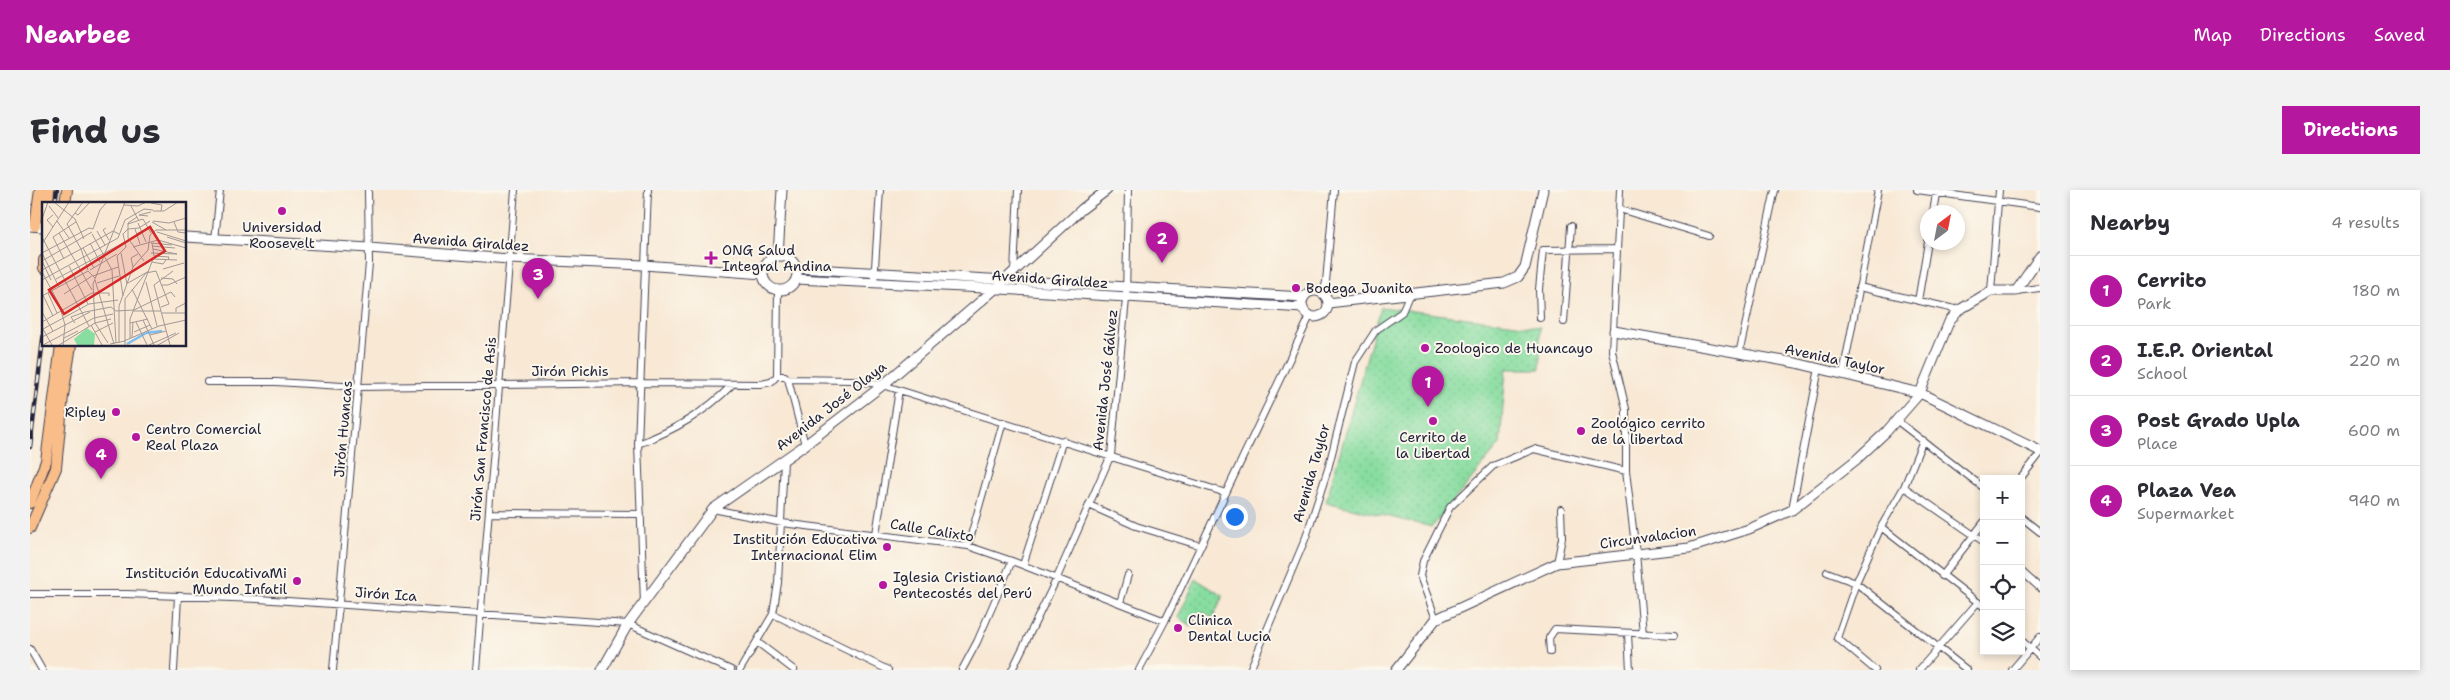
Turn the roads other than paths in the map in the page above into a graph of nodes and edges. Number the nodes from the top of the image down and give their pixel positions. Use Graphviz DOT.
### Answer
graph roads {
  1 [pos="40,190"];
  2 [pos="220,190"];
  3 [pos="368,190"];
  4 [pos="515,190"];
  5 [pos="648,190"];
  6 [pos="782,190"];
  7 [pos="880,190"];
  8 [pos="1018,190"];
  9 [pos="1107,190"];
  10 [pos="1128,190"];
  11 [pos="1334,190"];
  12 [pos="1542,190"];
  13 [pos="1620,190"];
  14 [pos="1774,190"];
  15 [pos="1878,190"];
  16 [pos="1917,190"];
  17 [pos="1999,190"];
  18 [pos="1936,194"];
  19 [pos="1998,201"];
  20 [pos="1934,205"];
  21 [pos="2040,207"];
  22 [pos="1619,209"];
  23 [pos="36,226"];
  24 [pos="1571,226"];
  25 [pos="1709,236"];
  26 [pos="186,237"];
  27 [pos="215,240"];
  28 [pos="369,248"];
  29 [pos="1617,249"];
  30 [pos="1569,250"];
  31 [pos="1927,250"];
  32 [pos="778,256"];
  33 [pos="2040,256"];
  34 [pos="509,260"];
  35 [pos="644,265"];
  36 [pos="796,268"];
  37 [pos="1014,272"];
  38 [pos="874,273"];
  39 [pos="759,274"];
  40 [pos="796,279"];
  41 [pos="1003,280"];
  42 [pos="874,283"];
  43 [pos="1858,287"];
  44 [pos="1125,288"];
  45 [pos="2040,288"];
  46 [pos="995,289"];
  47 [pos="778,290"];
  48 [pos="1991,291"];
  49 [pos="2016,291"];
  50 [pos="1323,293"];
  51 [pos="1409,295"];
  52 [pos="1304,297"];
  53 [pos="1126,299"];
  54 [pos="1918,301"];
  55 [pos="1328,303"];
  56 [pos="1303,308"];
  57 [pos="1959,310"];
  58 [pos="1310,316"];
  59 [pos="1540,318"];
  60 [pos="1564,322"];
  61 [pos="1614,331"];
  62 [pos="61,346"];
  63 [pos="71,346"];
  64 [pos="1739,354"];
  65 [pos="1820,368"];
  66 [pos="1843,374"];
  67 [pos="777,376"];
  68 [pos="788,379"];
  69 [pos="206,382"];
  70 [pos="640,383"];
  71 [pos="499,384"];
  72 [pos="732,384"];
  73 [pos="883,385"];
  74 [pos="360,387"];
  75 [pos="899,390"];
  76 [pos="1920,392"];
  77 [pos="1896,420"];
  78 [pos="1004,422"];
  79 [pos="1063,440"];
  80 [pos="1923,440"];
  81 [pos="638,444"];
  82 [pos="805,445"];
  83 [pos="2040,452"];
  84 [pos="1111,455"];
  85 [pos="784,460"];
  86 [pos="1626,471"];
  87 [pos="2023,475"];
  88 [pos="1980,485"];
  89 [pos="1904,488"];
  90 [pos="1226,492"];
  91 [pos="30,503"];
  92 [pos="1089,505"];
  93 [pos="1561,509"];
  94 [pos="714,510"];
  95 [pos="1792,510"];
  96 [pos="489,513"];
  97 [pos="641,514"];
  98 [pos="2025,520"];
  99 [pos="782,523"];
  100 [pos="1881,527"];
  101 [pos="1980,527"];
  102 [pos="30,528"];
  103 [pos="2040,532"];
  104 [pos="876,534"];
  105 [pos="1974,534"];
  106 [pos="1980,539"];
  107 [pos="968,546"];
  108 [pos="1201,546"];
  109 [pos="1636,553"];
  110 [pos="1012,561"];
  111 [pos="1557,564"];
  112 [pos="1023,565"];
  113 [pos="1827,572"];
  114 [pos="1128,575"];
  115 [pos="2025,575"];
  116 [pos="1942,576"];
  117 [pos="1056,580"];
  118 [pos="1856,582"];
  119 [pos="2040,588"];
  120 [pos="30,594"];
  121 [pos="178,596"];
  122 [pos="644,602"];
  123 [pos="1978,602"];
  124 [pos="1120,603"];
  125 [pos="339,604"];
  126 [pos="481,613"];
  127 [pos="773,614"];
  128 [pos="1436,619"];
  129 [pos="1165,621"];
  130 [pos="628,624"];
  131 [pos="1628,634"];
  132 [pos="1643,634"];
  133 [pos="1674,635"];
  134 [pos="2040,637"];
  135 [pos="757,642"];
  136 [pos="2025,644"];
  137 [pos="30,648"];
  138 [pos="1938,648"];
  139 [pos="2030,648"];
  140 [pos="1550,652"];
  141 [pos="2040,657"];
  142 [pos="42,670"];
  143 [pos="174,670"];
  144 [pos="333,670"];
  145 [pos="476,670"];
  146 [pos="602,670"];
  147 [pos="731,670"];
  148 [pos="740,670"];
  149 [pos="794,670"];
  150 [pos="888,670"];
  151 [pos="962,670"];
  152 [pos="1012,670"];
  153 [pos="1139,670"];
  154 [pos="1250,670"];
  155 [pos="1396,670"];
  156 [pos="1630,670"];
  157 [pos="1875,670"];
  158 [pos="1919,670"];
  159 [pos="1967,670"];
  160 [pos="2012,670"];
  1 -- 23 [label="main road"];
  2 -- 27 [label="street"];
  3 -- 28 [label="street, Jirón Huancas"];
  4 -- 34 [label="street, Jirón San Francisco de Asis"];
  5 -- 35 [label="street"];
  6 -- 32 [label="street"];
  7 -- 38 [label="street"];
  8 -- 37 [label="street"];
  9 -- 37 [label="street, Avenida José Olaya"];
  10 -- 44 [label="street, Avenida José Gálvez"];
  11 -- 50 [label="street"];
  12 -- 51 [label="street"];
  13 -- 22 [label="street"];
  14 -- 64 [label="street"];
  15 -- 43 [label="street"];
  16 -- 18 [label="street"];
  17 -- 19 [label="street"];
  18 -- 19 [label="street"];
  18 -- 20 [label="street"];
  19 -- 21 [label="street"];
  19 -- 48 [label="street"];
  22 -- 25 [label="street"];
  22 -- 29 [label="street"];
  24 -- 30 [label="street"];
  26 -- 27 [label="street, Avenida Giraldez"];
  27 -- 28 [label="street, Avenida Giraldez"];
  28 -- 34 [label="street, Avenida Giraldez"];
  28 -- 74 [label="street, Jirón Huancas"];
  29 -- 30 [label="street"];
  29 -- 61 [label="street"];
  30 -- 59 [label="street"];
  30 -- 60 [label="street"];
  31 -- 54 [label="street"];
  32 -- 36 [label="street"];
  32 -- 39 [label="street"];
  33 -- 49 [label="street"];
  34 -- 35 [label="street, Avenida Giraldez"];
  34 -- 71 [label="street, Jirón San Francisco de Asis"];
  35 -- 39 [label="street, Avenida Giraldez"];
  35 -- 70 [label="street"];
  36 -- 38 [label="street, Avenida Giraldez"];
  36 -- 40 [label="street"];
  37 -- 41 [label="street, Avenida José Olaya"];
  38 -- 41 [label="street, Avenida Giraldez"];
  38 -- 42 [label="street"];
  39 -- 47 [label="street"];
  40 -- 42 [label="street, Avenida Giraldez"];
  40 -- 47 [label="street"];
  41 -- 44 [label="street, Avenida Giraldez"];
  41 -- 46 [label="street, Avenida José Olaya"];
  42 -- 46 [label="street, Avenida Giraldez"];
  43 -- 54 [label="street"];
  43 -- 66 [label="street"];
  44 -- 52 [label="street, Avenida Giraldez"];
  44 -- 53 [label="street, Avenida José Gálvez"];
  45 -- 49 [label="street"];
  46 -- 53 [label="street, Avenida Giraldez"];
  46 -- 73 [label="street, Avenida José Olaya"];
  47 -- 67 [label="street"];
  48 -- 49 [label="street"];
  48 -- 57 [label="street"];
  50 -- 52 [label="street"];
  50 -- 55 [label="street"];
  51 -- 55 [label="street"];
  51 -- 154 [label="street, Avenida Taylor"];
  52 -- 56 [label="street"];
  53 -- 56 [label="street, Avenida Giraldez"];
  53 -- 84 [label="street, Avenida José Gálvez"];
  54 -- 57 [label="street"];
  55 -- 58 [label="street"];
  56 -- 58 [label="street"];
  57 -- 76 [label="street, Circunvalacion"];
  58 -- 90 [label="street"];
  61 -- 64 [label="street, Avenida Taylor"];
  61 -- 86 [label="street"];
  62 -- 91 [label="main road"];
  63 -- 102 [label="main road"];
  64 -- 65 [label="street, Avenida Taylor"];
  65 -- 66 [label="street, Avenida Taylor"];
  65 -- 95 [label="street"];
  66 -- 76 [label="street, Avenida Taylor"];
  67 -- 68 [label="street"];
  67 -- 72 [label="street, Jirón Pichis"];
  68 -- 73 [label="street"];
  68 -- 82 [label="street"];
  69 -- 74 [label="street, Jirón Pichis"];
  70 -- 71 [label="street, Jirón Pichis"];
  70 -- 72 [label="street, Jirón Pichis"];
  70 -- 81 [label="street"];
  71 -- 74 [label="street, Jirón Pichis"];
  71 -- 96 [label="street, Jirón San Francisco de Asis"];
  72 -- 81 [label="street"];
  73 -- 75 [label="street"];
  73 -- 82 [label="street, Avenida José Olaya"];
  74 -- 125 [label="street, Jirón Huancas"];
  75 -- 78 [label="street"];
  75 -- 104 [label="street"];
  76 -- 77 [label="street, Circunvalacion"];
  76 -- 83 [label="street, Avenida Taylor"];
  77 -- 80 [label="street"];
  77 -- 95 [label="street, Circunvalacion"];
  78 -- 79 [label="street"];
  78 -- 107 [label="street"];
  79 -- 84 [label="street"];
  79 -- 112 [label="street"];
  80 -- 88 [label="street"];
  80 -- 89 [label="street"];
  81 -- 97 [label="street"];
  82 -- 85 [label="street, Avenida José Olaya"];
  83 -- 87 [label="street"];
  84 -- 90 [label="street"];
  84 -- 92 [label="street, Avenida José Gálvez"];
  85 -- 94 [label="street, Avenida José Olaya"];
  85 -- 99 [label="street"];
  86 -- 109 [label="street"];
  86 -- 128 [label="street"];
  89 -- 100 [label="street"];
  89 -- 105 [label="street"];
  90 -- 108 [label="street"];
  92 -- 108 [label="street"];
  92 -- 117 [label="street, Avenida José Gálvez"];
  93 -- 111 [label="street"];
  94 -- 99 [label="street, Calle Calixto"];
  94 -- 122 [label="street, Avenida José Olaya"];
  95 -- 109 [label="street, Circunvalacion"];
  96 -- 97 [label="street"];
  96 -- 126 [label="street, Jirón San Francisco de Asis"];
  97 -- 122 [label="street"];
  98 -- 103 [label="street"];
  99 -- 104 [label="street, Calle Calixto"];
  99 -- 127 [label="street"];
  100 -- 116 [label="street"];
  100 -- 118 [label="street"];
  101 -- 105 [label="street"];
  104 -- 107 [label="street, Calle Calixto"];
  105 -- 106 [label="street"];
  105 -- 116 [label="street"];
  107 -- 110 [label="street, Calle Calixto"];
  108 -- 129 [label="street"];
  109 -- 111 [label="street, Circunvalacion"];
  109 -- 132 [label="street"];
  110 -- 112 [label="street, Calle Calixto"];
  110 -- 151 [label="street"];
  111 -- 128 [label="street, Circunvalacion"];
  112 -- 117 [label="street, Calle Calixto"];
  113 -- 118 [label="street"];
  114 -- 124 [label="street"];
  115 -- 119 [label="street"];
  116 -- 123 [label="street"];
  117 -- 124 [label="street, Calle Calixto"];
  117 -- 152 [label="street, Avenida José Gálvez"];
  118 -- 138 [label="street"];
  118 -- 157 [label="street"];
  120 -- 121 [label="street, Jirón Ica"];
  121 -- 125 [label="street, Jirón Ica"];
  121 -- 143 [label="street"];
  122 -- 130 [label="street, Avenida José Olaya"];
  123 -- 138 [label="street"];
  124 -- 129 [label="street, Calle Calixto"];
  125 -- 126 [label="street, Jirón Ica"];
  125 -- 144 [label="street, Jirón Huancas"];
  126 -- 130 [label="street, Jirón Ica"];
  126 -- 145 [label="street, Jirón San Francisco de Asis"];
  127 -- 135 [label="street"];
  127 -- 150 [label="street"];
  128 -- 155 [label="street, Circunvalacion"];
  129 -- 153 [label="street"];
  130 -- 146 [label="street, Avenida José Olaya"];
  130 -- 147 [label="street, Jirón Ica"];
  131 -- 132 [label="street"];
  131 -- 140 [label="street"];
  131 -- 156 [label="street"];
  132 -- 133 [label="street"];
  134 -- 139 [label="street"];
  135 -- 148 [label="street"];
  135 -- 149 [label="street"];
  136 -- 139 [label="street"];
  137 -- 142 [label="street"];
  138 -- 158 [label="street"];
  138 -- 159 [label="street"];
  139 -- 141 [label="street"];
  139 -- 160 [label="street"];
}
